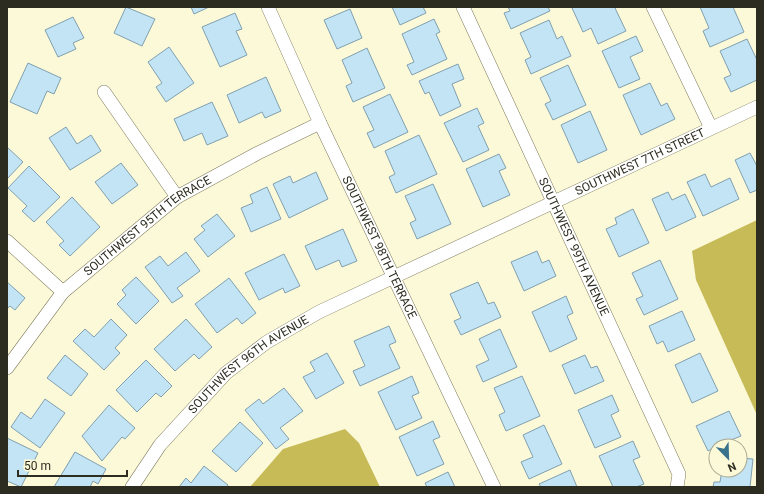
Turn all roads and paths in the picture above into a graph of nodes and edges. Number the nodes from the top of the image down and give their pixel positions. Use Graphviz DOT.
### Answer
graph roads {
  1 [pos="462,7"];
  2 [pos="653,7"];
  3 [pos="270,8"];
  4 [pos="104,92"];
  5 [pos="757,107"];
  6 [pos="320,123"];
  7 [pos="711,128"];
  8 [pos="177,197"];
  9 [pos="554,202"];
  10 [pos="7,241"];
  11 [pos="394,278"];
  12 [pos="63,292"];
  13 [pos="7,368"];
  14 [pos="132,487"];
  15 [pos="494,487"];
  16 [pos="677,487"];
  1 -- 9 [label="street, SOUTHWEST 99TH AVENUE"];
  2 -- 7 [label="street"];
  3 -- 6 [label="street, SOUTHWEST 98TH TERRACE"];
  4 -- 8 [label="street"];
  5 -- 7 [label="street, SOUTHWEST 7TH STREET"];
  6 -- 8 [label="street, SOUTHWEST 95TH TERRACE"];
  6 -- 11 [label="street, SOUTHWEST 98TH TERRACE"];
  7 -- 9 [label="street, SOUTHWEST 7TH STREET"];
  8 -- 12 [label="street, SOUTHWEST 95TH TERRACE"];
  9 -- 11 [label="street, SOUTHWEST 7TH STREET"];
  9 -- 16 [label="street, SOUTHWEST 99TH AVENUE"];
  10 -- 12 [label="street"];
  11 -- 14 [label="street, SOUTHWEST 96TH AVENUE"];
  11 -- 15 [label="street, SOUTHWEST 98TH TERRACE"];
  12 -- 13 [label="street, SOUTHWEST 95TH TERRACE"];
}
